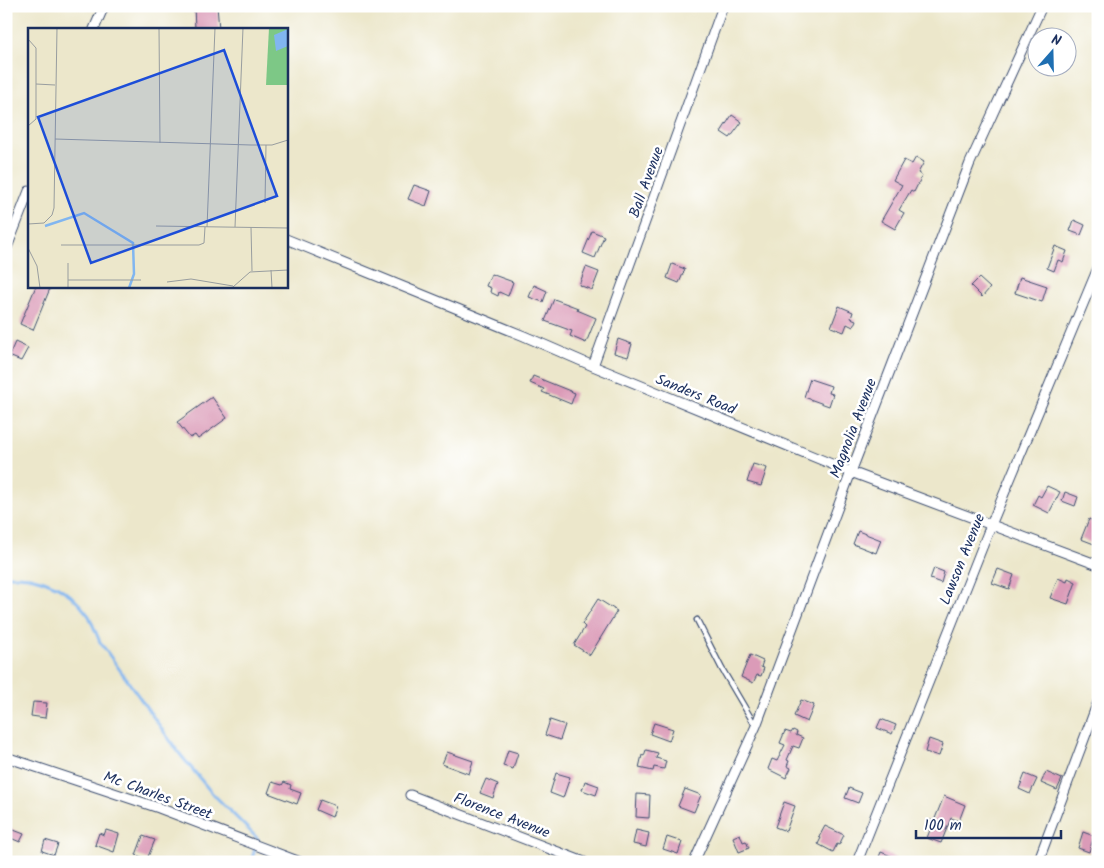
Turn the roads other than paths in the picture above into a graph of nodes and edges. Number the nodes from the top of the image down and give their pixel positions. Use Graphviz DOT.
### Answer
graph roads {
  1 [pos="104,6"];
  2 [pos="723,6"];
  3 [pos="1042,6"];
  4 [pos="94,28"];
  5 [pos="28,194"];
  6 [pos="288,240"];
  7 [pos="6,250"];
  8 [pos="1098,268"];
  9 [pos="593,366"];
  10 [pos="851,472"];
  11 [pos="990,525"];
  12 [pos="1098,565"];
  13 [pos="696,620"];
  14 [pos="1098,702"];
  15 [pos="756,726"];
  16 [pos="6,757"];
  17 [pos="410,795"];
  18 [pos="300,862"];
  19 [pos="584,862"];
  20 [pos="694,862"];
  21 [pos="857,862"];
  22 [pos="1038,862"];
  1 -- 4 [label="street"];
  2 -- 9 [label="street, Ball Avenue"];
  3 -- 10 [label="street, Magnolia Avenue"];
  5 -- 7 [label="street"];
  6 -- 9 [label="street, Sanders Road"];
  8 -- 11 [label="street, Lawson Avenue"];
  9 -- 10 [label="street, Sanders Road"];
  10 -- 11 [label="street, Sanders Road"];
  10 -- 15 [label="street, Magnolia Avenue"];
  11 -- 12 [label="street, Sanders Road"];
  11 -- 21 [label="street, Lawson Avenue"];
  13 -- 15 [label="lane"];
  14 -- 22 [label="street"];
  15 -- 20 [label="street, Magnolia Avenue"];
  16 -- 18 [label="street, Mc Charles Street"];
  17 -- 19 [label="street, Florence Avenue"];
}
